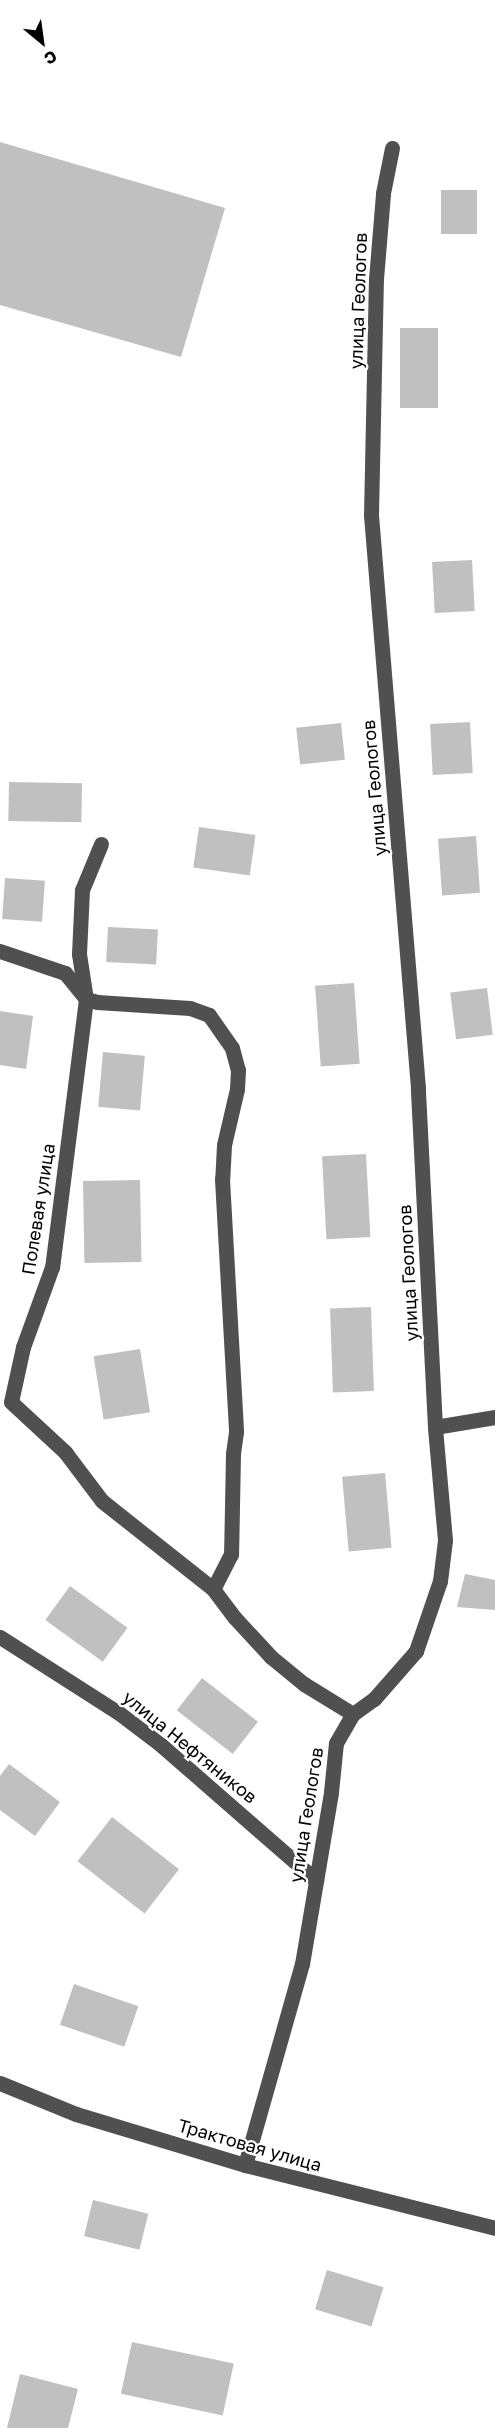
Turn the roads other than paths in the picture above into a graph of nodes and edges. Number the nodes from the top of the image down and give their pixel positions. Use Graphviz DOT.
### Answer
graph roads {
  1 [pos="392,148"];
  2 [pos="101,844"];
  3 [pos="0,951"];
  4 [pos="86,999"];
  5 [pos="495,1417"];
  6 [pos="435,1427"];
  7 [pos="213,1589"];
  8 [pos="0,1637"];
  9 [pos="353,1714"];
  10 [pos="316,1880"];
  11 [pos="0,2083"];
  12 [pos="245,2165"];
  13 [pos="495,2229"];
  1 -- 6 [label="street, улица Геологов"];
  2 -- 4 [label="street, Полевая улица"];
  3 -- 4 [label="street"];
  4 -- 7 [label="street, Полевая улица"];
  4 -- 7 [label="street"];
  5 -- 6 [label="street"];
  6 -- 9 [label="street, улица Геологов"];
  7 -- 9 [label="street, Полевая улица"];
  8 -- 10 [label="street, улица Нефтяников"];
  9 -- 10 [label="street, улица Геологов"];
  10 -- 12 [label="street, улица Геологов"];
  11 -- 12 [label="street, Трактовая улица"];
  12 -- 13 [label="street, Трактовая улица"];
}
